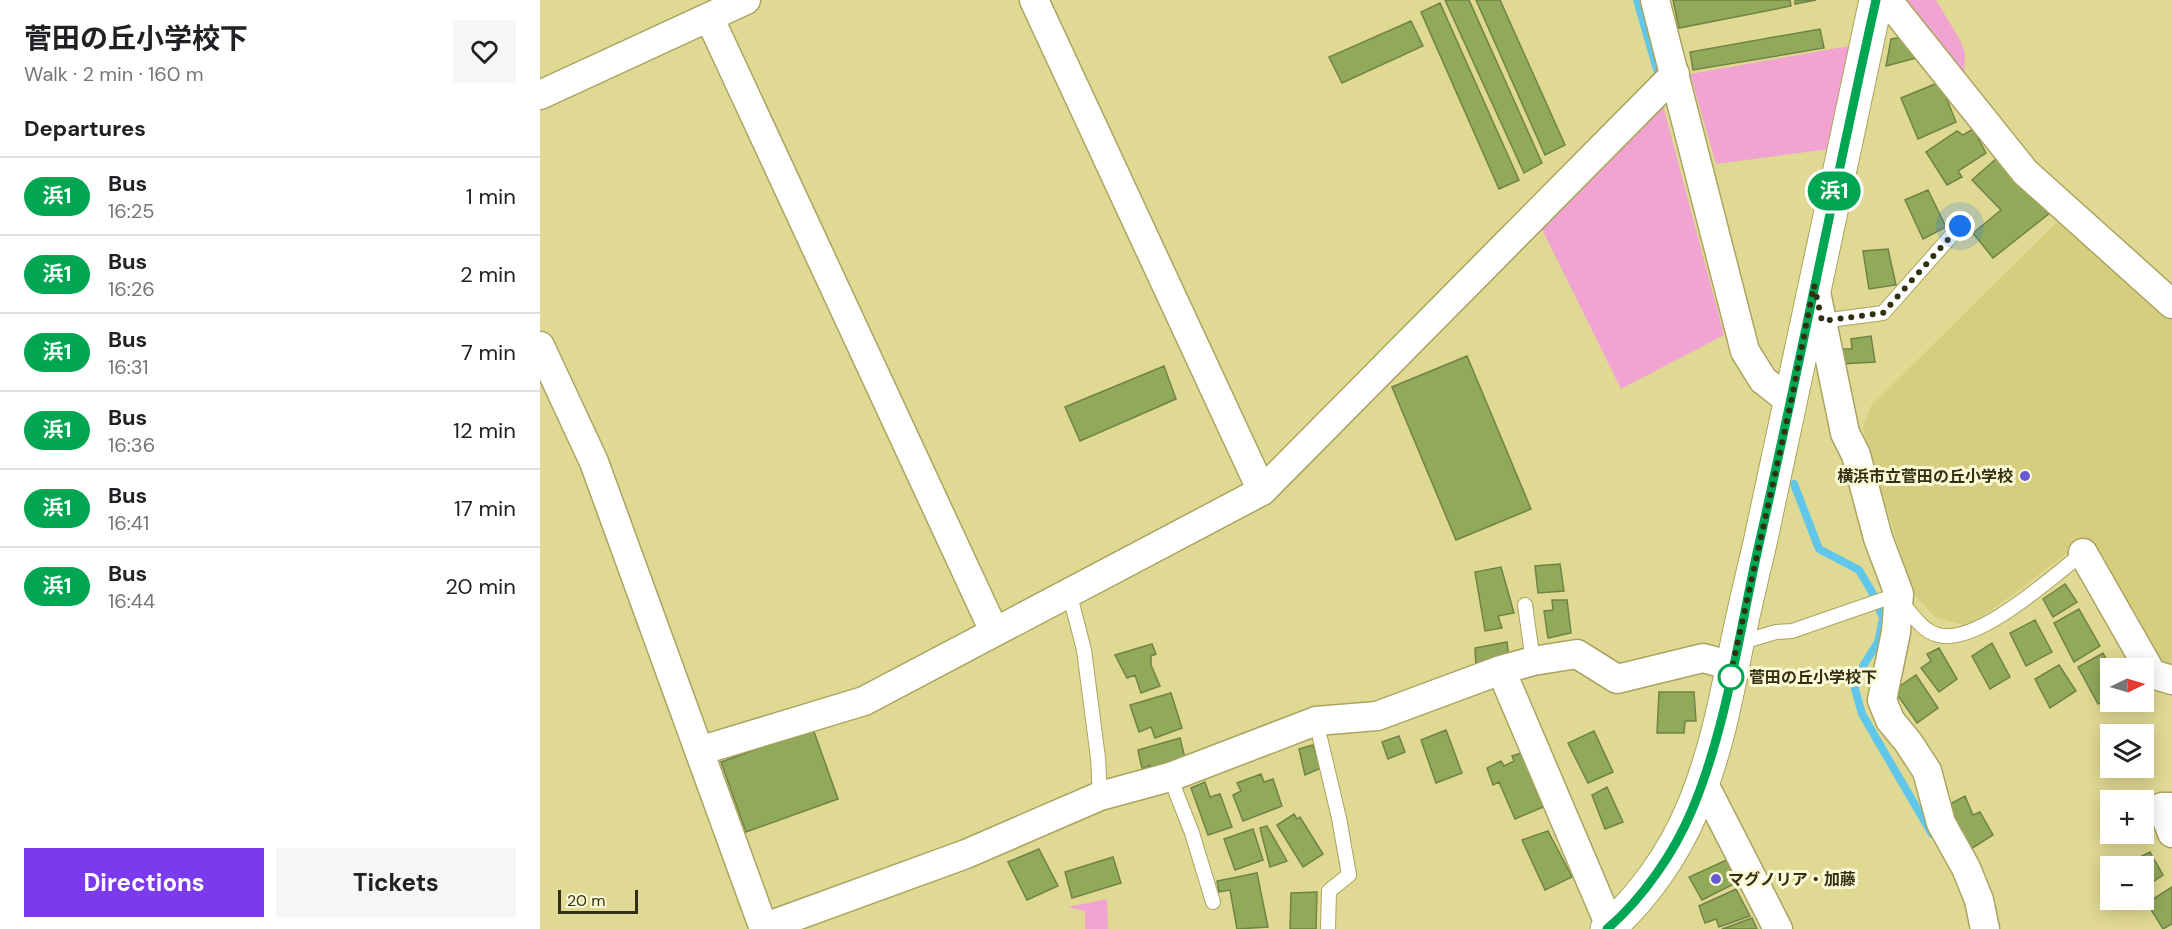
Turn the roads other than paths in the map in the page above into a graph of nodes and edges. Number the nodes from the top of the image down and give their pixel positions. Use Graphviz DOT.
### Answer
graph roads {
  1 [pos="746,0"];
  2 [pos="1035,0"];
  3 [pos="1655,0"];
  4 [pos="1876,0"];
  5 [pos="1885,0"];
  6 [pos="708,17"];
  7 [pos="1675,74"];
  8 [pos="540,95"];
  9 [pos="1960,226"];
  10 [pos="1814,285"];
  11 [pos="2172,304"];
  12 [pos="1822,321"];
  13 [pos="540,346"];
  14 [pos="1791,402"];
  15 [pos="1262,491"];
  16 [pos="2084,553"];
  17 [pos="1069,592"];
  18 [pos="1897,597"];
  19 [pos="1526,605"];
  20 [pos="994,631"];
  21 [pos="1735,655"];
  22 [pos="1533,661"];
  23 [pos="1502,670"];
  24 [pos="2172,680"];
  25 [pos="1316,720"];
  26 [pos="699,751"];
  27 [pos="1170,777"];
  28 [pos="1703,782"];
  29 [pos="1100,796"];
  30 [pos="2172,807"];
  31 [pos="2172,832"];
  32 [pos="1213,903"];
  33 [pos="764,928"];
  34 [pos="1609,928"];
  35 [pos="1328,929"];
  36 [pos="1778,929"];
  37 [pos="1984,929"];
  1 -- 6 [label="street"];
  2 -- 15 [label="street"];
  3 -- 7 [label="street"];
  4 -- 10 [label="street"];
  5 -- 11 [label="street"];
  6 -- 8 [label="street"];
  6 -- 20 [label="street"];
  7 -- 14 [label="street"];
  7 -- 15 [label="street"];
  9 -- 12 [label="lane"];
  10 -- 12 [label="street"];
  10 -- 14 [label="street"];
  12 -- 18 [label="street"];
  13 -- 26 [label="street"];
  14 -- 21 [label="street"];
  15 -- 17 [label="street"];
  16 -- 18 [label="lane"];
  16 -- 24 [label="street"];
  17 -- 20 [label="street"];
  17 -- 29 [label="lane"];
  18 -- 21 [label="lane"];
  18 -- 37 [label="street"];
  19 -- 22 [label="lane"];
  20 -- 26 [label="street"];
  21 -- 22 [label="street"];
  21 -- 28 [label="street"];
  22 -- 23 [label="street"];
  23 -- 25 [label="street"];
  23 -- 34 [label="street"];
  25 -- 27 [label="street"];
  25 -- 35 [label="lane"];
  26 -- 33 [label="street"];
  27 -- 29 [label="street"];
  27 -- 32 [label="lane"];
  28 -- 34 [label="street"];
  28 -- 36 [label="street"];
  29 -- 33 [label="street"];
  30 -- 31 [label="street"];
}
